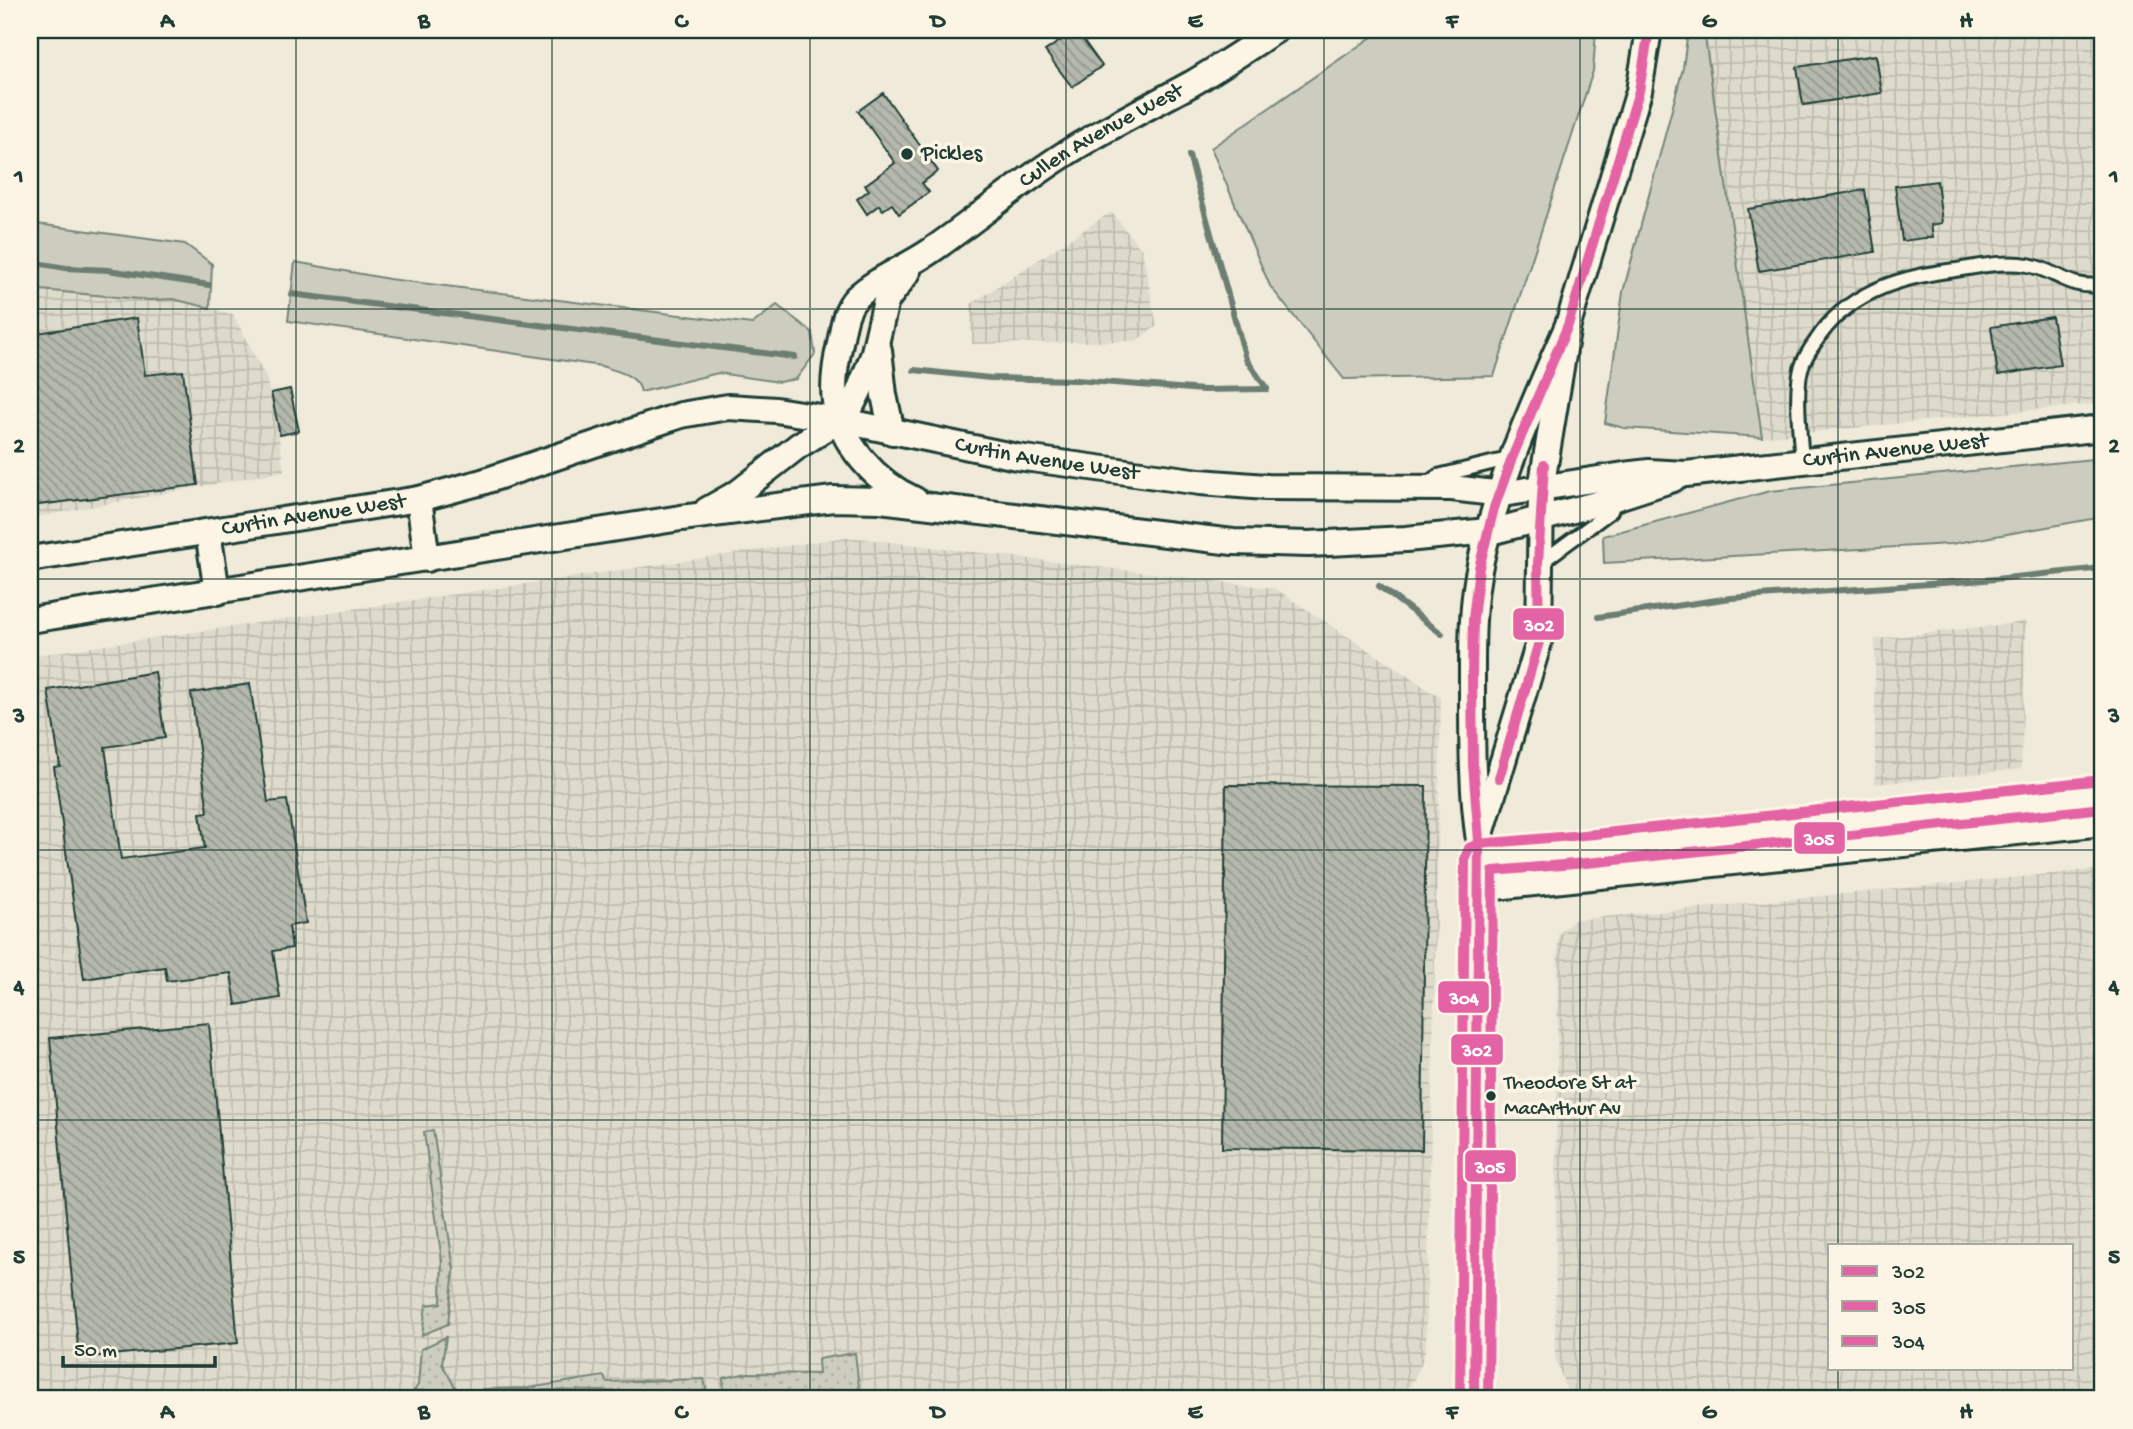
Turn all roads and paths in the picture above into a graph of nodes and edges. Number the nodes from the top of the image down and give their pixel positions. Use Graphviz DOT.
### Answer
graph roads {
  1 [pos="1276,30"];
  2 [pos="1649,30"];
  3 [pos="932,250"];
  4 [pos="2103,317"];
  5 [pos="881,325"];
  6 [pos="1568,325"];
  7 [pos="839,420"];
  8 [pos="2103,428"];
  9 [pos="892,432"];
  10 [pos="1512,458"];
  11 [pos="1802,460"];
  12 [pos="1686,474"];
  13 [pos="1423,488"];
  14 [pos="1541,489"];
  15 [pos="1499,494"];
  16 [pos="1616,497"];
  17 [pos="419,499"];
  18 [pos="931,506"];
  19 [pos="681,518"];
  20 [pos="1540,520"];
  21 [pos="1488,531"];
  22 [pos="208,533"];
  23 [pos="30,559"];
  24 [pos="427,559"];
  25 [pos="1538,564"];
  26 [pos="217,592"];
  27 [pos="30,620"];
  28 [pos="2103,794"];
  29 [pos="2103,824"];
  30 [pos="1479,850"];
  31 [pos="1478,889"];
  32 [pos="30,1398"];
  33 [pos="147,1399"];
  34 [pos="1474,1399"];
  1 -- 3 [label="street, Cullen Avenue West"];
  2 -- 6 [label="street"];
  3 -- 5 [label="street, Cullen Avenue West"];
  3 -- 7 [label="street, Cullen Avenue West"];
  4 -- 11 [label="lane"];
  5 -- 7 [label="street, Cullen Avenue West"];
  5 -- 9 [label="street"];
  6 -- 10 [label="street"];
  6 -- 14 [label="street"];
  7 -- 9 [label="street, Curtin Avenue West"];
  7 -- 17 [label="street, Curtin Avenue West"];
  7 -- 18 [label="street, Cullen Avenue West"];
  7 -- 19 [label="street, Cullen Avenue West"];
  8 -- 11 [label="street, Curtin Avenue West"];
  9 -- 13 [label="street, Curtin Avenue West"];
  10 -- 13 [label="lane"];
  10 -- 15 [label="street"];
  11 -- 12 [label="street, Curtin Avenue West"];
  12 -- 14 [label="street, Curtin Avenue West"];
  12 -- 16 [label="street, Curtin Avenue West"];
  13 -- 15 [label="street, Curtin Avenue West"];
  14 -- 15 [label="street, Curtin Avenue West"];
  14 -- 20 [label="street"];
  15 -- 21 [label="street"];
  16 -- 20 [label="street, Curtin Avenue West"];
  16 -- 25 [label="lane"];
  17 -- 22 [label="street, Curtin Avenue West"];
  17 -- 24 [label="street, Curtin Avenue West"];
  18 -- 19 [label="street, Curtin Avenue West"];
  18 -- 21 [label="street, Curtin Avenue West"];
  19 -- 24 [label="street, Curtin Avenue West"];
  20 -- 21 [label="street, Curtin Avenue West"];
  20 -- 25 [label="street"];
  21 -- 30 [label="street"];
  22 -- 23 [label="street, Curtin Avenue West"];
  22 -- 26 [label="street, Curtin Avenue West"];
  24 -- 26 [label="street, Curtin Avenue West"];
  25 -- 30 [label="street"];
  26 -- 27 [label="street, Curtin Avenue West"];
  28 -- 30 [label="street"];
  29 -- 31 [label="street"];
  30 -- 31 [label="street"];
  31 -- 34 [label="street"];
  32 -- 33 [label="path"];
}
